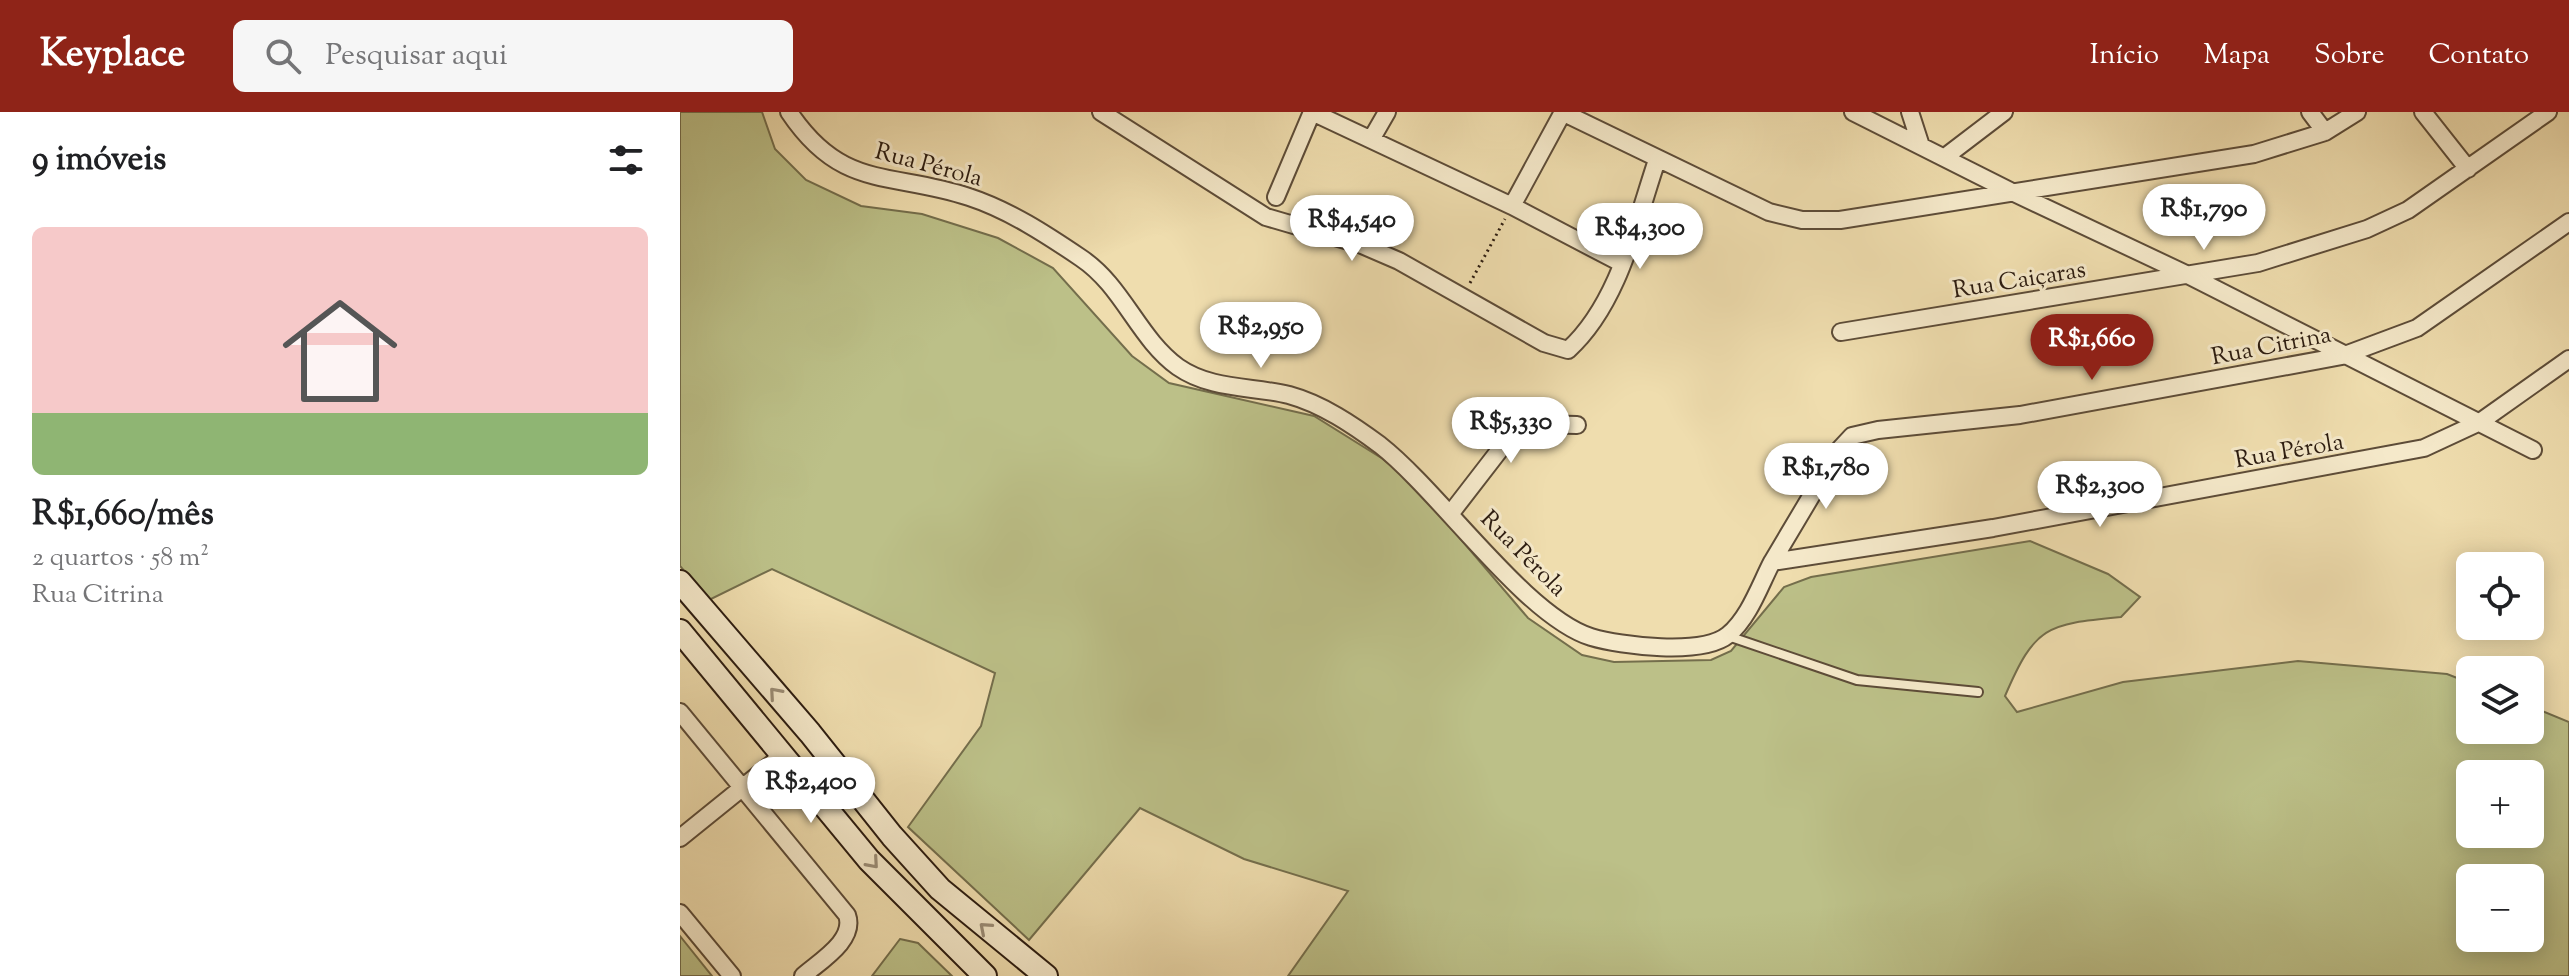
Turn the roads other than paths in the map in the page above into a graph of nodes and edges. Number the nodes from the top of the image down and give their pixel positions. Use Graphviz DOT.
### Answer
graph roads {
  1 [pos="789,112"];
  2 [pos="1101,112"];
  3 [pos="1312,112"];
  4 [pos="1387,112"];
  5 [pos="1562,112"];
  6 [pos="1853,112"];
  7 [pos="1910,112"];
  8 [pos="2004,112"];
  9 [pos="2310,112"];
  10 [pos="2357,112"];
  11 [pos="2423,112"];
  12 [pos="2548,112"];
  13 [pos="2325,132"];
  14 [pos="1372,138"];
  15 [pos="1921,146"];
  16 [pos="1945,157"];
  17 [pos="1657,160"];
  18 [pos="2468,169"];
  19 [pos="2010,191"];
  20 [pos="1276,197"];
  21 [pos="1512,206"];
  22 [pos="2569,222"];
  23 [pos="1621,263"];
  24 [pos="2188,275"];
  25 [pos="1841,332"];
  26 [pos="2342,356"];
  27 [pos="2569,359"];
  28 [pos="2480,422"];
  29 [pos="1577,425"];
  30 [pos="2533,450"];
  31 [pos="1451,513"];
  32 [pos="1772,562"];
  33 [pos="680,582"];
  34 [pos="680,631"];
  35 [pos="1727,636"];
  36 [pos="1978,692"];
  37 [pos="680,712"];
  38 [pos="810,733"];
  39 [pos="784,754"];
  40 [pos="743,785"];
  41 [pos="680,838"];
  42 [pos="680,913"];
  43 [pos="732,976"];
  44 [pos="803,976"];
  45 [pos="985,976"];
  46 [pos="1046,976"];
  1 -- 31 [label="street, Rua Pérola"];
  2 -- 23 [label="street"];
  3 -- 14 [label="street"];
  3 -- 20 [label="street"];
  4 -- 14 [label="street"];
  5 -- 17 [label="street"];
  5 -- 21 [label="street"];
  6 -- 15 [label="street"];
  7 -- 15 [label="street"];
  8 -- 16 [label="street"];
  9 -- 13 [label="street"];
  10 -- 13 [label="street"];
  11 -- 18 [label="street"];
  12 -- 18 [label="street, Rua Caiçaras"];
  13 -- 19 [label="street"];
  14 -- 21 [label="street"];
  15 -- 16 [label="street"];
  16 -- 19 [label="street"];
  17 -- 19 [label="street"];
  17 -- 23 [label="street"];
  18 -- 24 [label="street, Rua Caiçaras"];
  19 -- 24 [label="street"];
  21 -- 23 [label="street"];
  22 -- 26 [label="street, Rua Citrina"];
  24 -- 25 [label="street, Rua Caiçaras"];
  24 -- 26 [label="street"];
  26 -- 28 [label="street"];
  26 -- 32 [label="street, Rua Citrina"];
  27 -- 28 [label="street, Rua Pérola"];
  28 -- 30 [label="street"];
  28 -- 32 [label="street, Rua Pérola"];
  29 -- 31 [label="street"];
  31 -- 35 [label="street, Rua Pérola"];
  32 -- 35 [label="street"];
  38 -- 33 [label="main road, one-way"];
  34 -- 39 [label="main road"];
  35 -- 36 [label="lane"];
  37 -- 40 [label="street"];
  38 -- 39 [label="main road"];
  46 -- 38 [label="main road, one-way"];
  39 -- 40 [label="street"];
  39 -- 45 [label="main road, one-way"];
  40 -- 41 [label="street"];
  40 -- 44 [label="street"];
  42 -- 43 [label="street"];
}
